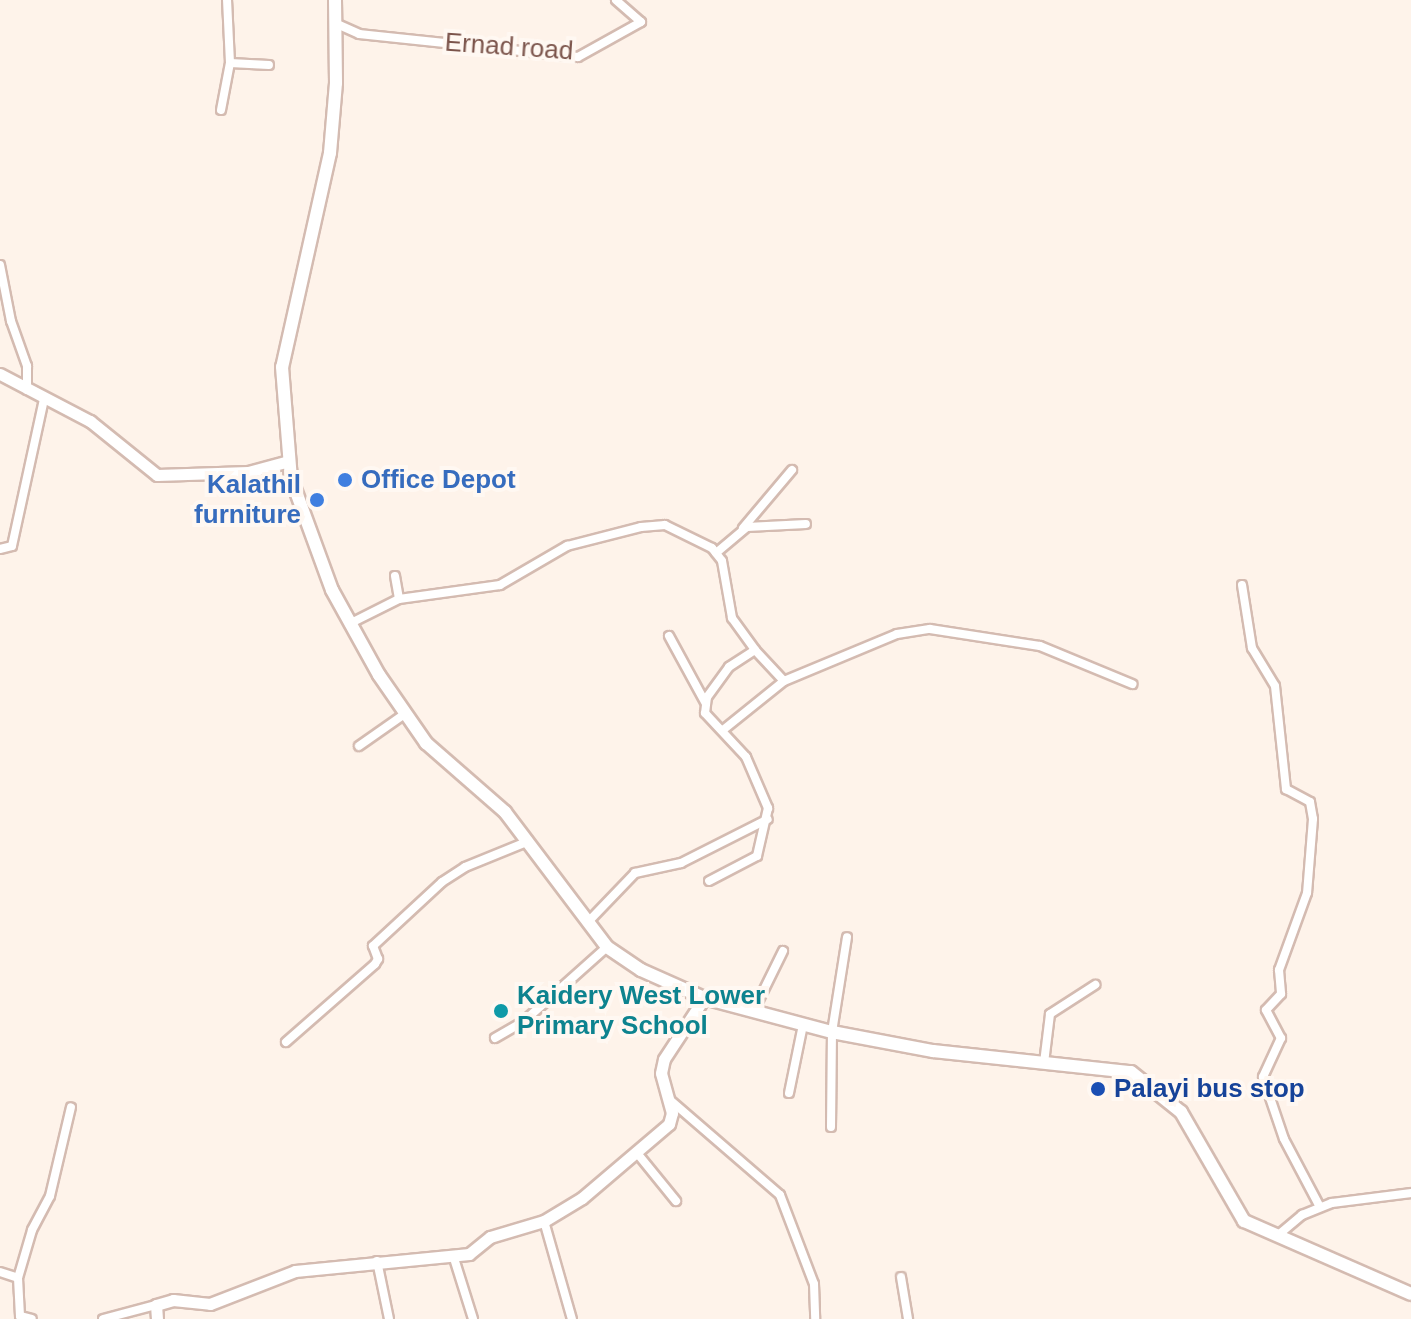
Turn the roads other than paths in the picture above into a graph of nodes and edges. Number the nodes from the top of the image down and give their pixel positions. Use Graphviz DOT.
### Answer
graph roads {
  1 [pos="227,0"];
  2 [pos="335,0"];
  3 [pos="616,0"];
  4 [pos="337,24"];
  5 [pos="230,63"];
  6 [pos="269,65"];
  7 [pos="221,110"];
  8 [pos="0,265"];
  9 [pos="0,374"];
  10 [pos="27,390"];
  11 [pos="44,399"];
  12 [pos="289,461"];
  13 [pos="792,470"];
  14 [pos="806,524"];
  15 [pos="743,529"];
  16 [pos="0,549"];
  17 [pos="716,553"];
  18 [pos="395,576"];
  19 [pos="1242,585"];
  20 [pos="399,599"];
  21 [pos="349,624"];
  22 [pos="669,636"];
  23 [pos="755,650"];
  24 [pos="784,681"];
  25 [pos="1132,684"];
  26 [pos="706,704"];
  27 [pos="406,713"];
  28 [pos="723,730"];
  29 [pos="359,746"];
  30 [pos="768,819"];
  31 [pos="529,841"];
  32 [pos="709,881"];
  33 [pos="588,922"];
  34 [pos="847,937"];
  35 [pos="607,947"];
  36 [pos="783,951"];
  37 [pos="1095,985"];
  38 [pos="704,998"];
  39 [pos="753,1012"];
  40 [pos="803,1025"];
  41 [pos="832,1032"];
  42 [pos="495,1038"];
  43 [pos="286,1042"];
  44 [pos="1044,1063"];
  45 [pos="789,1093"];
  46 [pos="670,1100"];
  47 [pos="71,1107"];
  48 [pos="831,1127"];
  49 [pos="637,1153"];
  50 [pos="1411,1193"];
  51 [pos="676,1201"];
  52 [pos="1320,1207"];
  53 [pos="544,1221"];
  54 [pos="1277,1236"];
  55 [pos="453,1255"];
  56 [pos="377,1261"];
  57 [pos="0,1272"];
  58 [pos="901,1277"];
  59 [pos="18,1278"];
  60 [pos="1411,1294"];
  61 [pos="156,1305"];
  62 [pos="32,1319"];
  63 [pos="103,1319"];
  64 [pos="157,1319"];
  65 [pos="389,1319"];
  66 [pos="473,1319"];
  67 [pos="572,1319"];
  68 [pos="815,1319"];
  69 [pos="908,1319"];
  1 -- 5 [label="street"];
  2 -- 4 [label="main road"];
  3 -- 4 [label="street, Ernad road"];
  4 -- 12 [label="main road"];
  5 -- 6 [label="street"];
  5 -- 7 [label="street"];
  8 -- 10 [label="street"];
  9 -- 10 [label="street"];
  10 -- 11 [label="street"];
  11 -- 12 [label="street"];
  11 -- 16 [label="street"];
  12 -- 21 [label="main road"];
  13 -- 15 [label="street"];
  14 -- 15 [label="street"];
  15 -- 17 [label="street"];
  17 -- 20 [label="street"];
  17 -- 23 [label="street"];
  18 -- 20 [label="street"];
  19 -- 52 [label="street"];
  20 -- 21 [label="street"];
  21 -- 27 [label="main road"];
  22 -- 26 [label="street"];
  23 -- 24 [label="street"];
  23 -- 26 [label="street"];
  24 -- 25 [label="street"];
  24 -- 28 [label="street"];
  26 -- 28 [label="street"];
  27 -- 29 [label="street"];
  27 -- 31 [label="main road"];
  28 -- 30 [label="street"];
  30 -- 32 [label="street"];
  30 -- 33 [label="street"];
  31 -- 33 [label="main road"];
  31 -- 43 [label="street"];
  33 -- 35 [label="main road"];
  34 -- 41 [label="street"];
  35 -- 38 [label="main road"];
  35 -- 42 [label="street"];
  36 -- 39 [label="street"];
  37 -- 44 [label="street"];
  38 -- 39 [label="main road"];
  38 -- 46 [label="street"];
  39 -- 40 [label="main road"];
  40 -- 41 [label="main road"];
  40 -- 45 [label="street"];
  41 -- 44 [label="main road"];
  41 -- 48 [label="street"];
  44 -- 54 [label="main road"];
  46 -- 49 [label="street"];
  46 -- 68 [label="street"];
  47 -- 59 [label="street"];
  49 -- 51 [label="street"];
  49 -- 53 [label="street"];
  50 -- 52 [label="street"];
  52 -- 54 [label="street"];
  53 -- 55 [label="street"];
  53 -- 67 [label="street"];
  54 -- 60 [label="main road"];
  55 -- 56 [label="street"];
  55 -- 66 [label="street"];
  56 -- 61 [label="street"];
  56 -- 65 [label="street"];
  57 -- 59 [label="street"];
  58 -- 69 [label="street"];
  59 -- 62 [label="street"];
  61 -- 63 [label="street"];
  61 -- 64 [label="street"];
}
